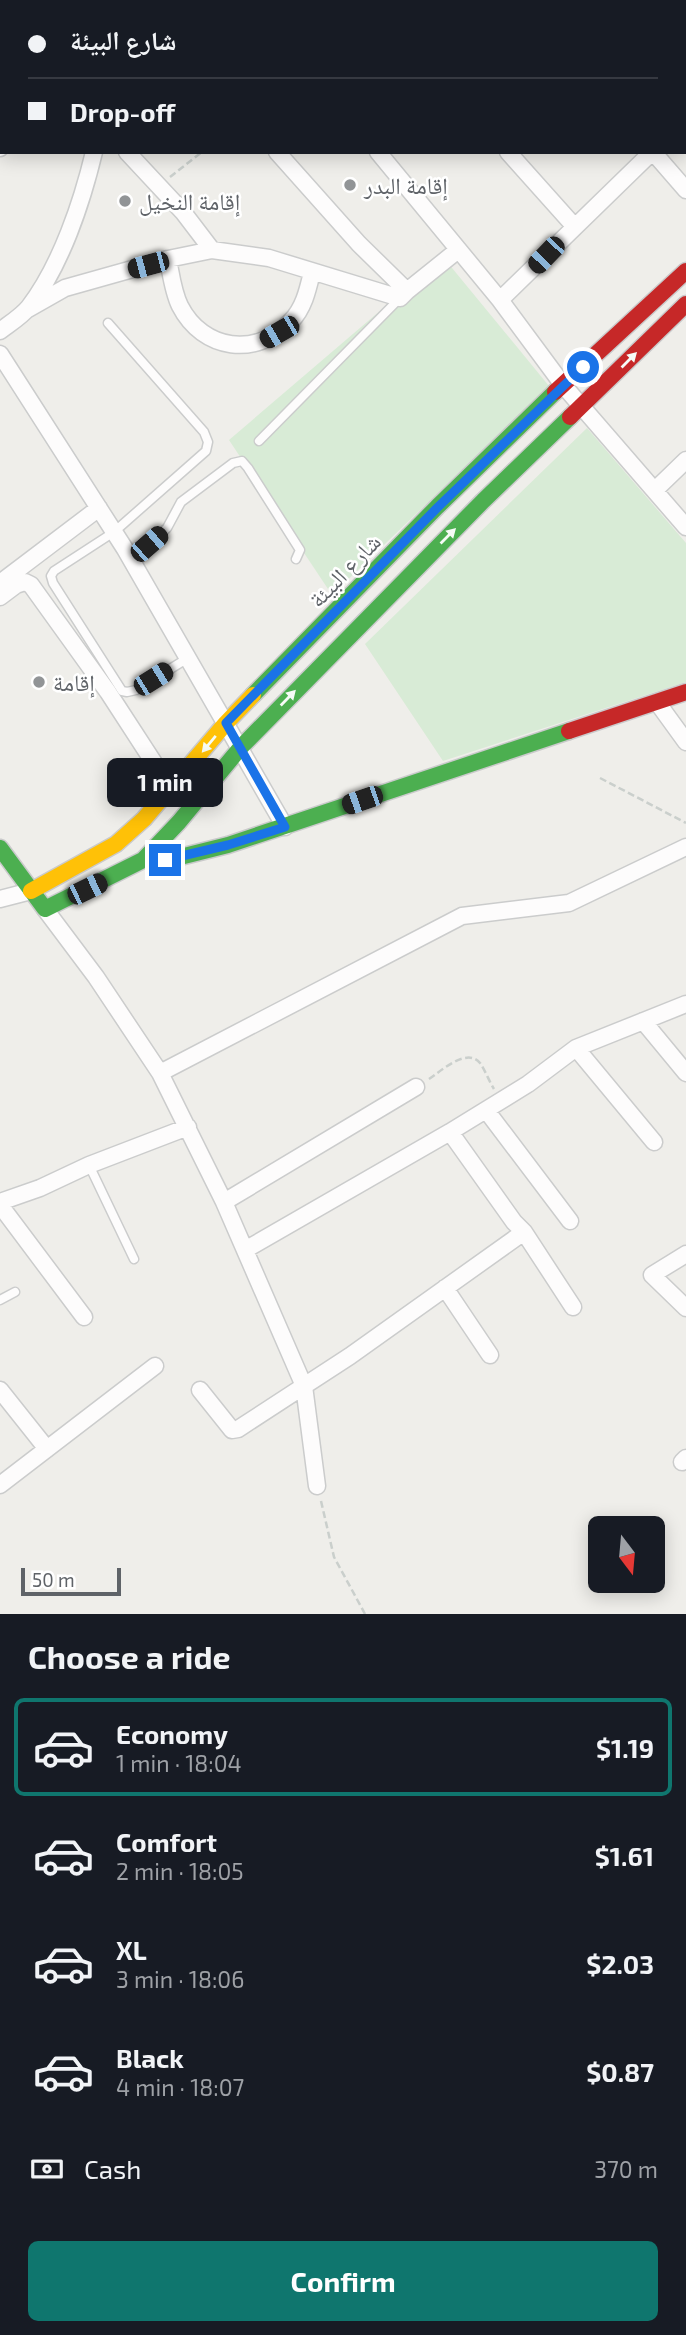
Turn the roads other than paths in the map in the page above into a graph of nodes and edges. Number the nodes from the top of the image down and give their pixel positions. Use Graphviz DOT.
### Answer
graph roads {
  1 [pos="94,154"];
  2 [pos="129,154"];
  3 [pos="279,154"];
  4 [pos="380,154"];
  5 [pos="510,154"];
  6 [pos="650,154"];
  7 [pos="654,154"];
  8 [pos="686,190"];
  9 [pos="575,227"];
  10 [pos="212,250"];
  11 [pos="458,250"];
  12 [pos="168,259"];
  13 [pos="686,271"];
  14 [pos="312,272"];
  15 [pos="403,295"];
  16 [pos="500,300"];
  17 [pos="686,304"];
  18 [pos="28,309"];
  19 [pos="108,323"];
  20 [pos="0,331"];
  21 [pos="0,354"];
  22 [pos="5,374"];
  23 [pos="563,385"];
  24 [pos="583,406"];
  25 [pos="259,441"];
  26 [pos="686,460"];
  27 [pos="655,490"];
  28 [pos="99,508"];
  29 [pos="686,527"];
  30 [pos="114,532"];
  31 [pos="131,559"];
  32 [pos="296,559"];
  33 [pos="0,583"];
  34 [pos="0,597"];
  35 [pos="188,658"];
  36 [pos="686,692"];
  37 [pos="657,702"];
  38 [pos="226,723"];
  39 [pos="686,741"];
  40 [pos="241,747"];
  41 [pos="171,789"];
  42 [pos="285,827"];
  43 [pos="686,847"];
  44 [pos="0,848"];
  45 [pos="143,860"];
  46 [pos="31,891"];
  47 [pos="0,899"];
  48 [pos="45,909"];
  49 [pos="686,1004"];
  50 [pos="643,1021"];
  51 [pos="576,1048"];
  52 [pos="160,1073"];
  53 [pos="686,1073"];
  54 [pos="416,1087"];
  55 [pos="493,1105"];
  56 [pos="188,1127"];
  57 [pos="450,1132"];
  58 [pos="654,1142"];
  59 [pos="89,1165"];
  60 [pos="224,1202"];
  61 [pos="0,1204"];
  62 [pos="570,1221"];
  63 [pos="524,1232"];
  64 [pos="245,1250"];
  65 [pos="686,1254"];
  66 [pos="134,1259"];
  67 [pos="445,1288"];
  68 [pos="15,1292"];
  69 [pos="0,1300"];
  70 [pos="573,1307"];
  71 [pos="686,1308"];
  72 [pos="84,1317"];
  73 [pos="490,1354"];
  74 [pos="155,1366"];
  75 [pos="304,1386"];
  76 [pos="0,1390"];
  77 [pos="200,1390"];
  78 [pos="47,1449"];
  79 [pos="0,1485"];
  80 [pos="317,1486"];
  1 -- 18 [label="street"];
  2 -- 10 [label="street"];
  3 -- 15 [label="street"];
  4 -- 11 [label="street"];
  5 -- 9 [label="street"];
  6 -- 9 [label="street"];
  7 -- 8 [label="street"];
  9 -- 16 [label="street"];
  10 -- 12 [label="street"];
  10 -- 14 [label="street"];
  11 -- 15 [label="street"];
  11 -- 16 [label="street"];
  12 -- 14 [label="street"];
  12 -- 18 [label="street"];
  13 -- 23 [label="street, شارع البيئة"];
  14 -- 15 [label="street"];
  15 -- 25 [label="lane"];
  16 -- 23 [label="street"];
  24 -- 17 [label="street, one-way"];
  18 -- 20 [label="street"];
  19 -- 30 [label="lane"];
  21 -- 22 [label="street"];
  22 -- 28 [label="street"];
  23 -- 24 [label="street"];
  23 -- 38 [label="street, شارع البيئة"];
  24 -- 27 [label="street"];
  40 -- 24 [label="street, one-way"];
  26 -- 27 [label="street"];
  27 -- 29 [label="street"];
  28 -- 30 [label="street"];
  28 -- 33 [label="street"];
  30 -- 31 [label="street"];
  30 -- 35 [label="lane"];
  31 -- 32 [label="lane"];
  31 -- 35 [label="street"];
  34 -- 41 [label="street"];
  35 -- 38 [label="street"];
  36 -- 37 [label="street"];
  37 -- 39 [label="street"];
  37 -- 42 [label="street"];
  38 -- 40 [label="street"];
  38 -- 41 [label="street, شارع البيئة, one-way"];
  40 -- 42 [label="street"];
  40 -- 45 [label="street"];
  41 -- 46 [label="street, شارع البيئة"];
  42 -- 45 [label="street"];
  43 -- 52 [label="street"];
  44 -- 46 [label="street"];
  45 -- 48 [label="street"];
  46 -- 47 [label="street"];
  46 -- 48 [label="street"];
  48 -- 52 [label="street"];
  49 -- 50 [label="street"];
  50 -- 51 [label="street"];
  50 -- 53 [label="street"];
  51 -- 55 [label="street"];
  51 -- 58 [label="street"];
  52 -- 56 [label="street"];
  54 -- 60 [label="street"];
  55 -- 57 [label="street"];
  55 -- 62 [label="street"];
  56 -- 59 [label="street"];
  56 -- 60 [label="street"];
  57 -- 63 [label="street"];
  57 -- 64 [label="street"];
  59 -- 61 [label="street"];
  59 -- 66 [label="lane"];
  60 -- 64 [label="street"];
  61 -- 72 [label="street"];
  63 -- 67 [label="street"];
  63 -- 70 [label="street"];
  64 -- 75 [label="street"];
  65 -- 71 [label="street"];
  67 -- 73 [label="street"];
  67 -- 75 [label="street"];
  68 -- 69 [label="lane"];
  74 -- 78 [label="street"];
  75 -- 77 [label="street"];
  75 -- 80 [label="street"];
  76 -- 78 [label="street"];
  78 -- 79 [label="street"];
}
